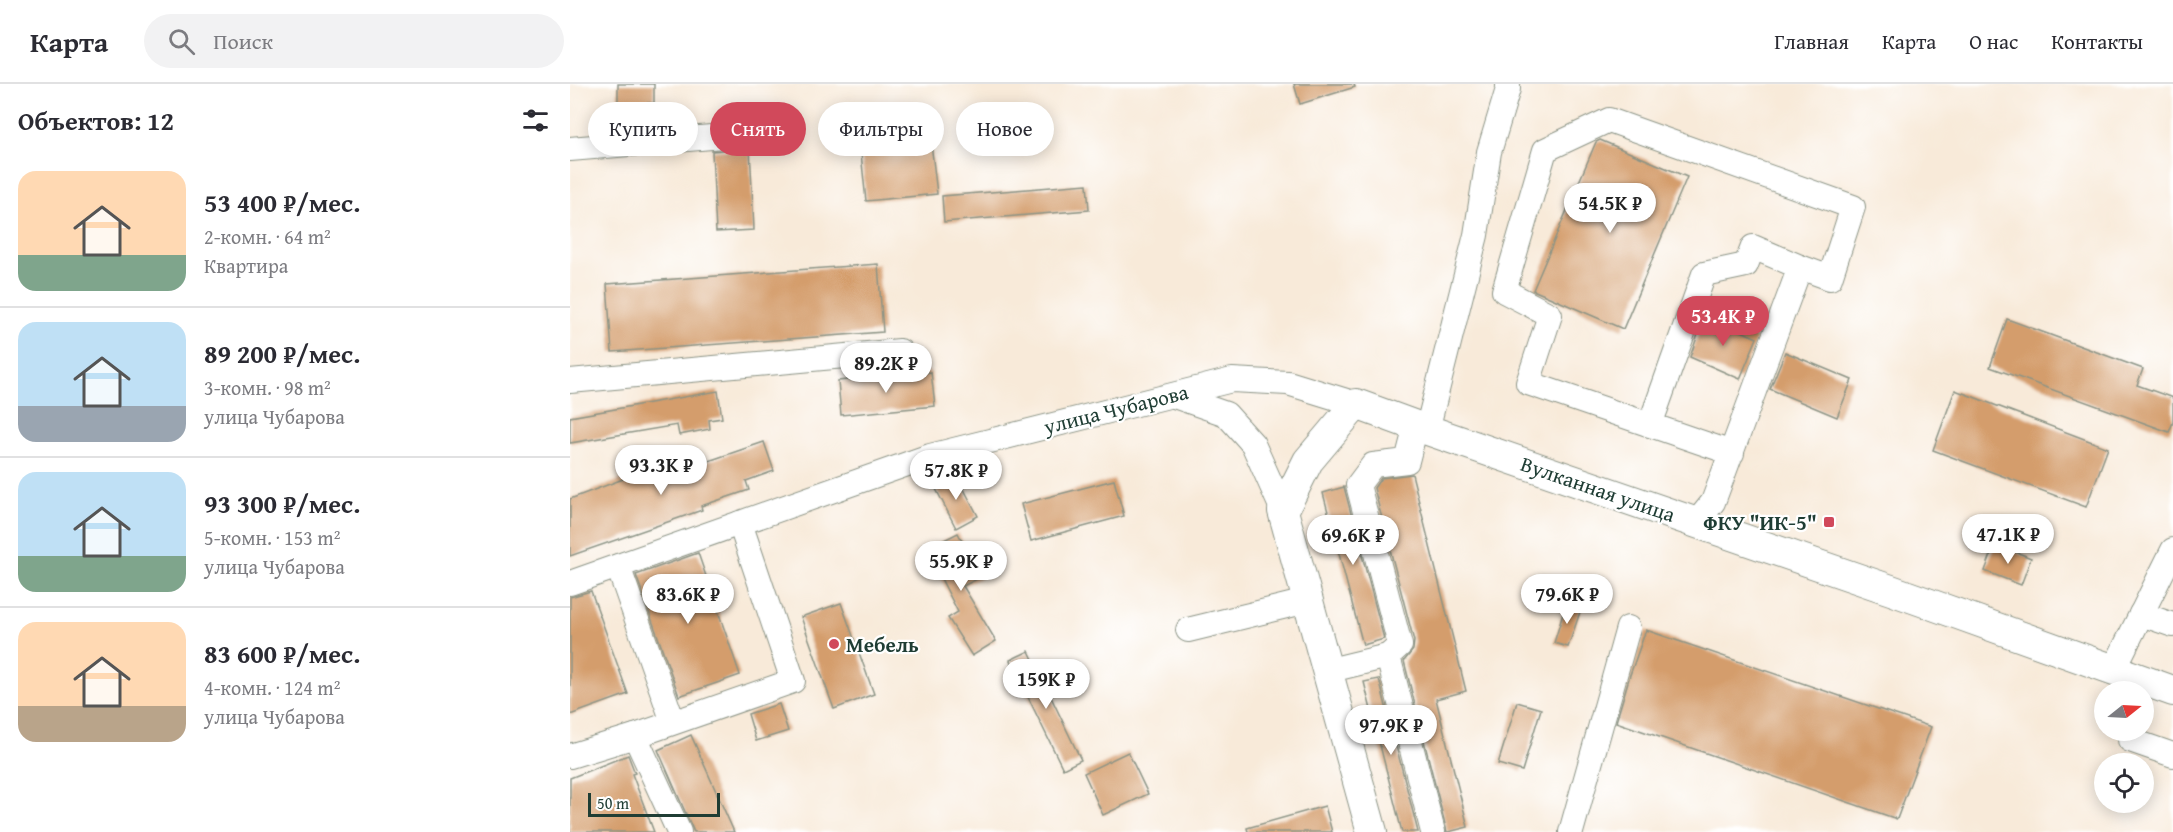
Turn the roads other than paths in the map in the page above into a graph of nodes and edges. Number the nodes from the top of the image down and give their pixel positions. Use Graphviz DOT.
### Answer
graph roads {
  1 [pos="1508,84"];
  2 [pos="710,137"];
  3 [pos="570,149"];
  4 [pos="1800,267"];
  5 [pos="900,351"];
  6 [pos="570,381"];
  7 [pos="1174,396"];
  8 [pos="1356,404"];
  9 [pos="1650,425"];
  10 [pos="1421,428"];
  11 [pos="1732,453"];
  12 [pos="1282,511"];
  13 [pos="740,523"];
  14 [pos="1696,523"];
  15 [pos="2173,549"];
  16 [pos="618,567"];
  17 [pos="570,583"];
  18 [pos="1306,601"];
  19 [pos="2141,614"];
  20 [pos="2173,625"];
  21 [pos="1628,628"];
  22 [pos="1188,630"];
  23 [pos="1388,656"];
  24 [pos="2114,669"];
  25 [pos="1326,670"];
  26 [pos="2132,681"];
  27 [pos="2154,688"];
  28 [pos="2173,691"];
  29 [pos="673,722"];
  30 [pos="635,736"];
  31 [pos="2133,741"];
  32 [pos="2173,755"];
  33 [pos="570,756"];
  34 [pos="679,832"];
  35 [pos="1372,832"];
  36 [pos="1433,832"];
  37 [pos="1571,832"];
  1 -- 10 [label="street"];
  2 -- 3 [label="street"];
  4 -- 9 [label="street"];
  4 -- 9 [label="street"];
  4 -- 11 [label="street"];
  5 -- 6 [label="street"];
  7 -- 8 [label="street, улица Чубарова"];
  7 -- 12 [label="street"];
  7 -- 13 [label="street, улица Чубарова"];
  8 -- 10 [label="main road, улица Чубарова"];
  8 -- 12 [label="main road"];
  9 -- 11 [label="street"];
  10 -- 14 [label="main road, Вулканная улица"];
  10 -- 23 [label="street"];
  11 -- 14 [label="street"];
  12 -- 18 [label="main road"];
  13 -- 16 [label="street, улица Чубарова"];
  13 -- 29 [label="street"];
  14 -- 24 [label="main road, Вулканная улица"];
  15 -- 19 [label="street"];
  16 -- 17 [label="street, улица Чубарова"];
  16 -- 29 [label="street"];
  18 -- 22 [label="street"];
  18 -- 25 [label="main road"];
  19 -- 20 [label="street"];
  19 -- 24 [label="street"];
  21 -- 37 [label="street"];
  23 -- 25 [label="street"];
  23 -- 36 [label="street"];
  24 -- 26 [label="main road, Вулканная улица"];
  25 -- 35 [label="main road"];
  27 -- 28 [label="main road, Вулканная улица"];
  29 -- 30 [label="street"];
  30 -- 33 [label="street"];
  30 -- 34 [label="street"];
  31 -- 32 [label="street"];
}
